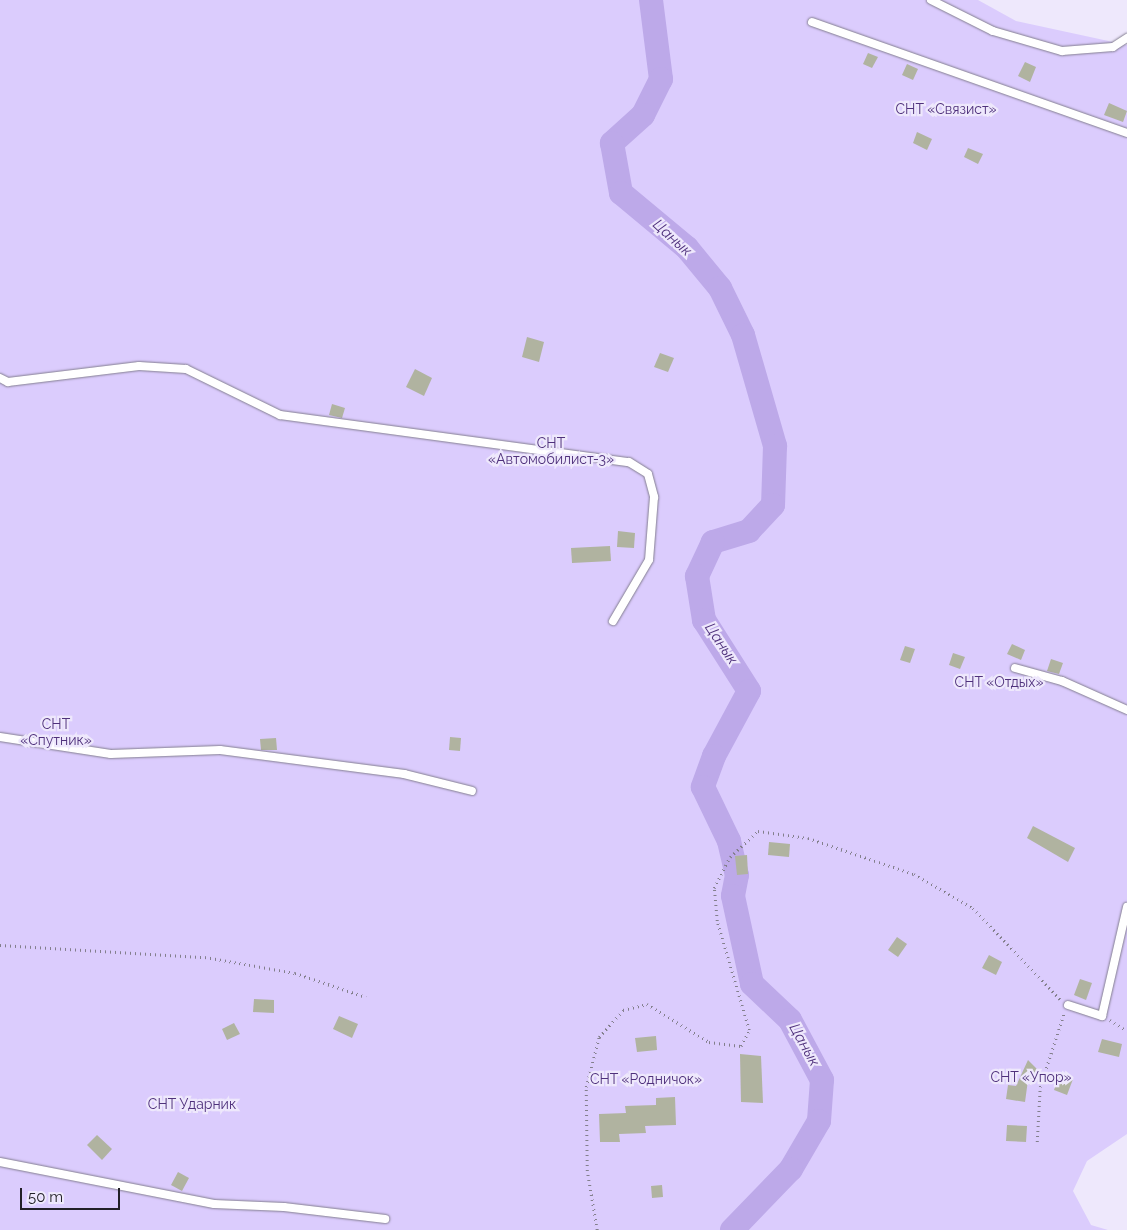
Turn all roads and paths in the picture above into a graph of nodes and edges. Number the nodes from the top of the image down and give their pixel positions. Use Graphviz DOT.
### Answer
graph roads {
  1 [pos="931,0"];
  2 [pos="812,22"];
  3 [pos="1127,38"];
  4 [pos="1127,133"];
  5 [pos="0,378"];
  6 [pos="613,621"];
  7 [pos="1015,668"];
  8 [pos="1127,710"];
  9 [pos="0,737"];
  10 [pos="472,791"];
  11 [pos="1127,906"];
  12 [pos="0,945"];
  13 [pos="366,997"];
  14 [pos="1068,1004"];
  15 [pos="1102,1016"];
  16 [pos="1127,1031"];
  17 [pos="1037,1142"];
  18 [pos="0,1162"];
  19 [pos="385,1219"];
  20 [pos="597,1230"];
  1 -- 3 [label="lane"];
  2 -- 4 [label="lane"];
  5 -- 6 [label="lane"];
  7 -- 8 [label="lane"];
  9 -- 10 [label="lane"];
  11 -- 15 [label="lane"];
  12 -- 13 [label="path"];
  14 -- 15 [label="lane"];
  14 -- 17 [label="path"];
  14 -- 20 [label="path"];
  15 -- 16 [label="path"];
  18 -- 19 [label="lane"];
}
